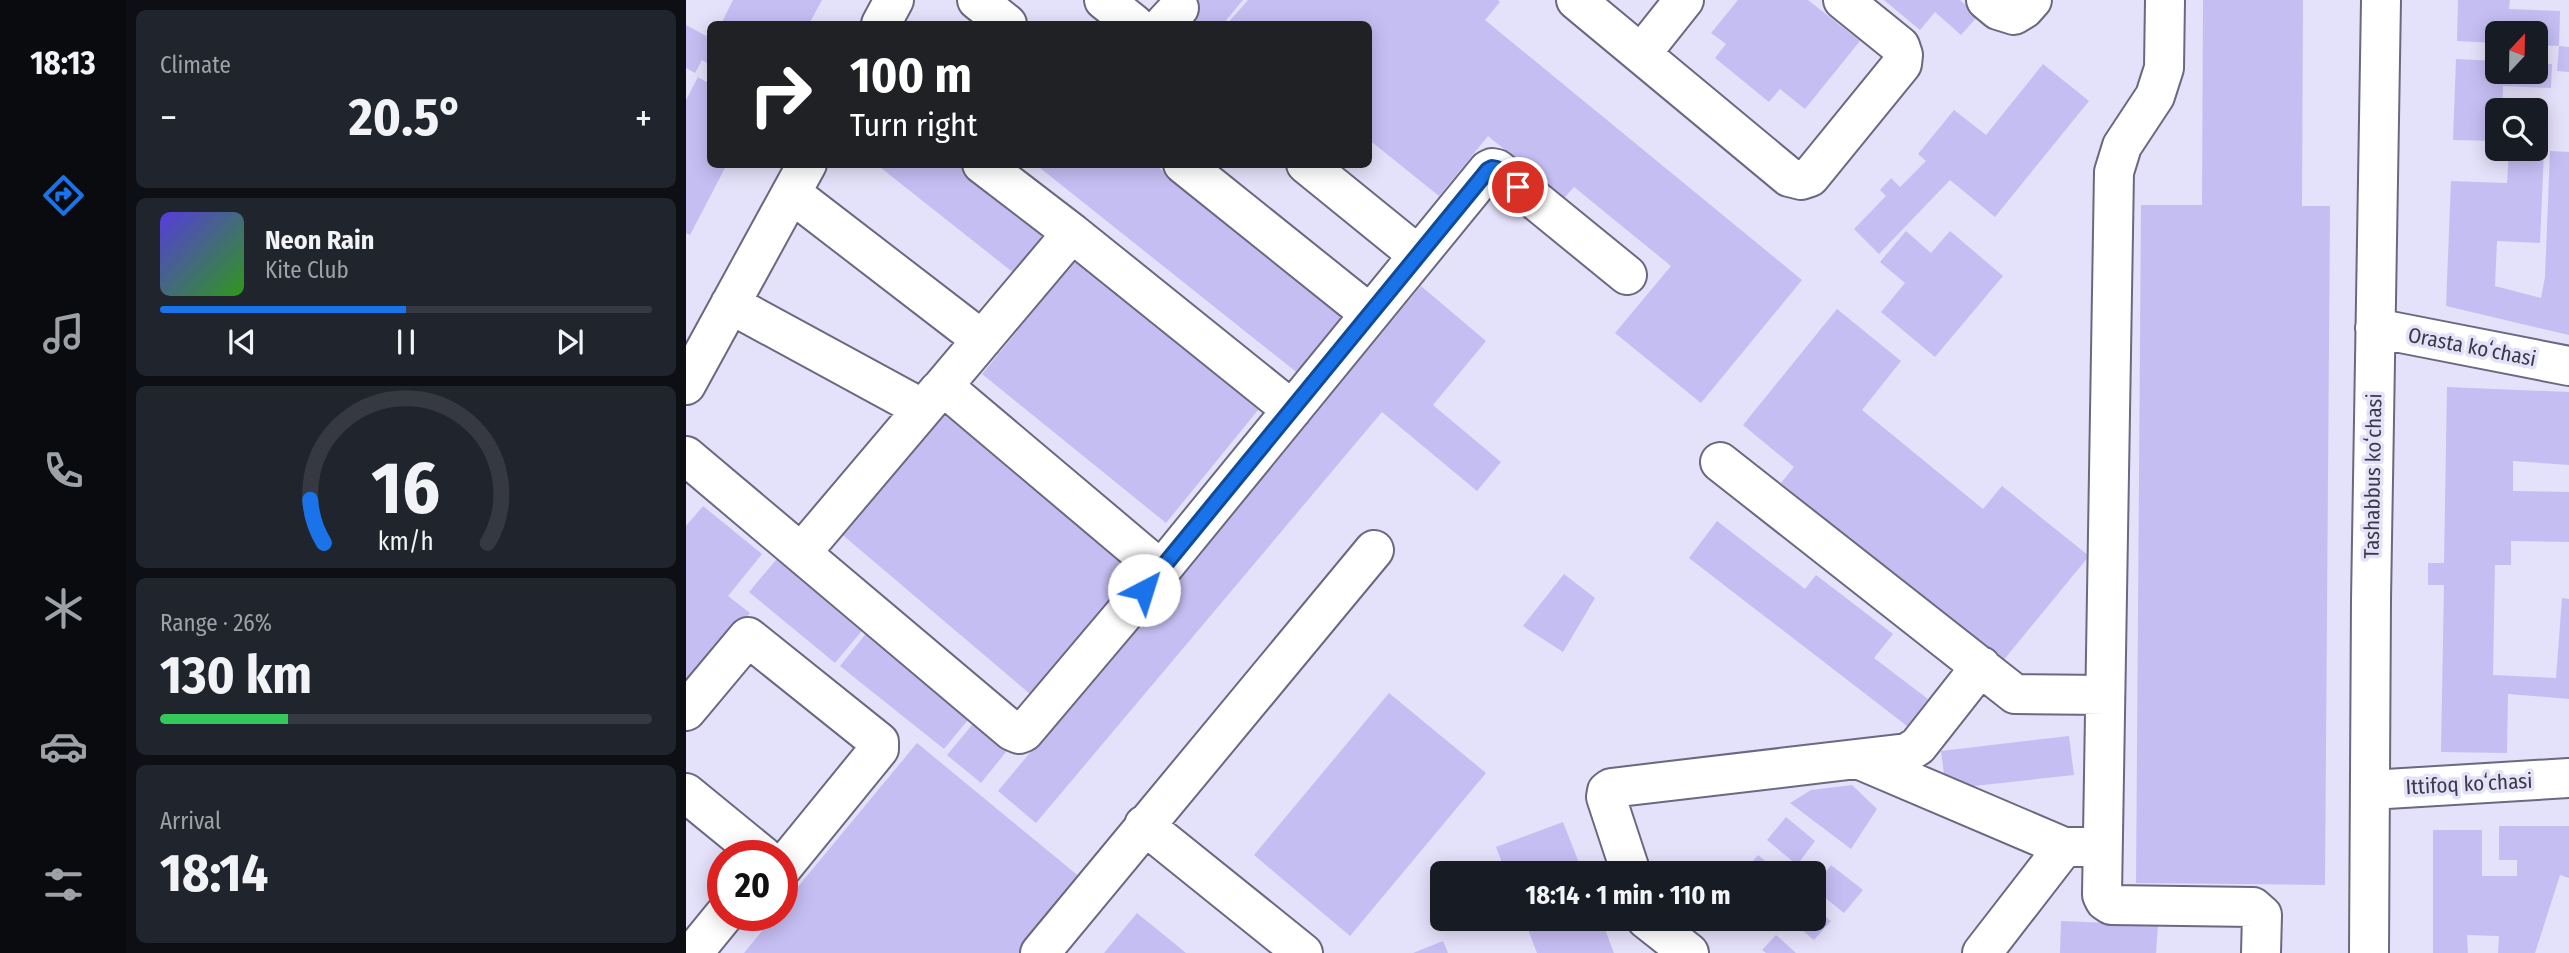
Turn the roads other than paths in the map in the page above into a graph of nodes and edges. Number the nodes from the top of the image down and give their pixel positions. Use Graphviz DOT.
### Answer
graph roads {
  1 [pos="894,0"];
  2 [pos="977,0"];
  3 [pos="1104,0"];
  4 [pos="1576,0"];
  5 [pos="1684,0"];
  6 [pos="1843,0"];
  7 [pos="1986,0"];
  8 [pos="2032,0"];
  9 [pos="2165,0"];
  10 [pos="2381,0"];
  11 [pos="883,21"];
  12 [pos="1003,21"];
  13 [pos="1130,21"];
  14 [pos="1641,54"];
  15 [pos="987,168"];
  16 [pos="1188,168"];
  17 [pos="1311,168"];
  18 [pos="799,179"];
  19 [pos="1072,233"];
  20 [pos="1418,255"];
  21 [pos="1627,275"];
  22 [pos="730,304"];
  23 [pos="1370,314"];
  24 [pos="2375,328"];
  25 [pos="982,340"];
  26 [pos="2569,366"];
  27 [pos="686,386"];
  28 [pos="933,398"];
  29 [pos="1292,410"];
  30 [pos="686,456"];
  31 [pos="1720,461"];
  32 [pos="1374,550"];
  33 [pos="801,553"];
  34 [pos="1161,570"];
  35 [pos="1981,666"];
  36 [pos="2105,695"];
  37 [pos="686,711"];
  38 [pos="1856,759"];
  39 [pos="2569,778"];
  40 [pos="2370,790"];
  41 [pos="686,793"];
  42 [pos="686,823"];
  43 [pos="1144,825"];
  44 [pos="707,840"];
  45 [pos="743,840"];
  46 [pos="2064,847"];
  47 [pos="798,848"];
  48 [pos="2102,848"];
  49 [pos="1627,861"];
  50 [pos="1661,931"];
  51 [pos="1040,953"];
  52 [pos="1303,953"];
  53 [pos="1689,953"];
  54 [pos="1982,953"];
  55 [pos="2261,953"];
  56 [pos="2369,953"];
  1 -- 11 [label="street"];
  2 -- 12 [label="street"];
  3 -- 13 [label="street"];
  4 -- 14 [label="street"];
  5 -- 14 [label="street"];
  6 -- 14 [label="street"];
  7 -- 8 [label="street"];
  9 -- 36 [label="street"];
  10 -- 24 [label="street, Tashabbus koʻchasi"];
  15 -- 19 [label="street"];
  16 -- 23 [label="street"];
  17 -- 20 [label="street"];
  18 -- 22 [label="street"];
  18 -- 25 [label="street"];
  19 -- 25 [label="street"];
  19 -- 29 [label="street"];
  20 -- 21 [label="street"];
  20 -- 23 [label="street"];
  22 -- 27 [label="street"];
  22 -- 28 [label="street"];
  23 -- 29 [label="street"];
  24 -- 26 [label="street, Orasta koʻchasi"];
  24 -- 40 [label="street, Tashabbus koʻchasi"];
  25 -- 28 [label="street"];
  28 -- 33 [label="street"];
  28 -- 34 [label="street"];
  29 -- 34 [label="street"];
  30 -- 33 [label="street"];
  31 -- 35 [label="street"];
  32 -- 43 [label="street"];
  33 -- 34 [label="street"];
  35 -- 36 [label="street"];
  35 -- 38 [label="street"];
  36 -- 48 [label="street"];
  37 -- 47 [label="street"];
  38 -- 46 [label="street"];
  38 -- 49 [label="street"];
  39 -- 40 [label="street, Ittifoq koʻchasi"];
  40 -- 56 [label="street, Tashabbus koʻchasi"];
  41 -- 45 [label="street"];
  42 -- 44 [label="street"];
  43 -- 51 [label="street"];
  43 -- 52 [label="street"];
  46 -- 48 [label="street"];
  46 -- 54 [label="street"];
  48 -- 55 [label="street"];
  50 -- 53 [label="street"];
}
